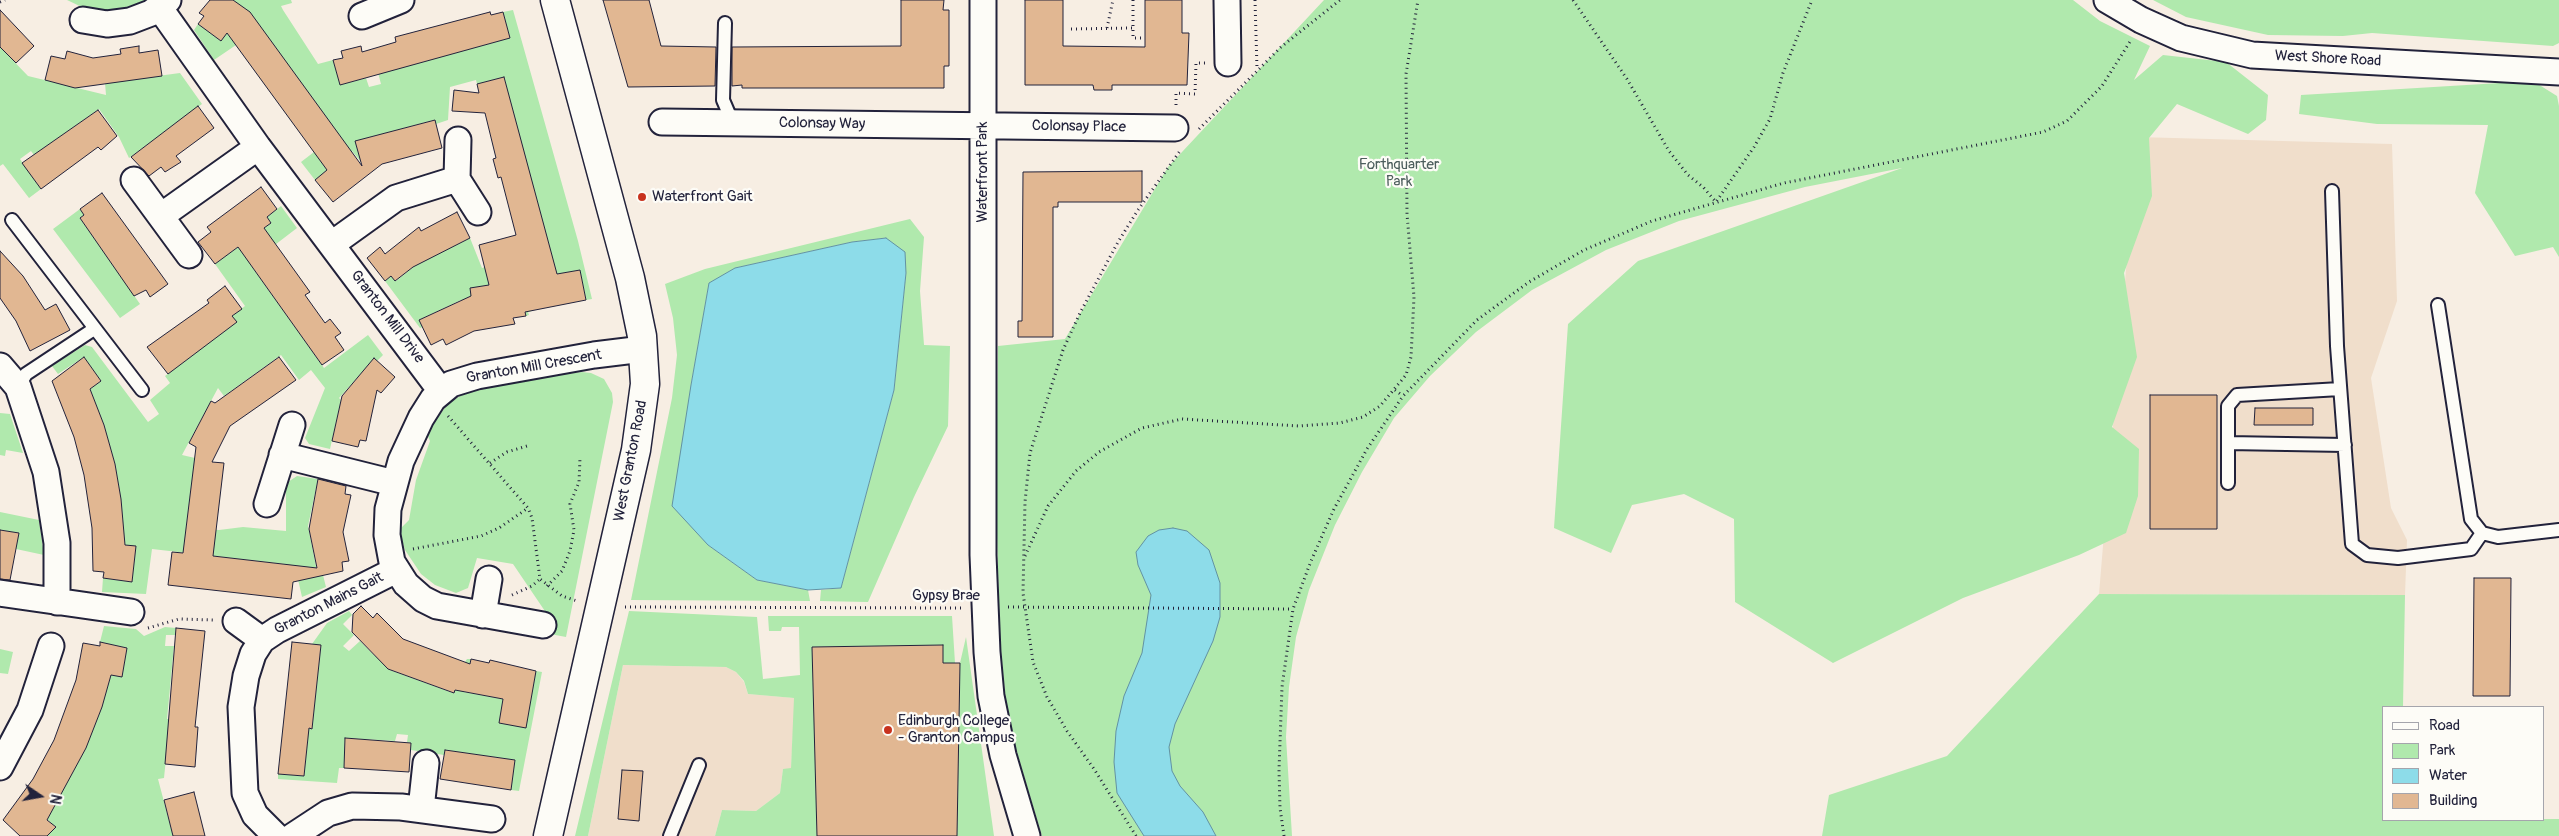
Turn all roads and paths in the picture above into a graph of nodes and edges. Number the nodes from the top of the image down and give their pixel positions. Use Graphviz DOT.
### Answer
graph roads {
  1 [pos="5,0"];
  2 [pos="400,0"];
  3 [pos="555,0"];
  4 [pos="983,0"];
  5 [pos="1113,0"];
  6 [pos="1133,0"];
  7 [pos="1227,0"];
  8 [pos="1255,0"];
  9 [pos="1340,0"];
  10 [pos="1418,0"];
  11 [pos="1573,0"];
  12 [pos="1812,0"];
  13 [pos="2107,0"];
  14 [pos="0,2"];
  15 [pos="164,4"];
  16 [pos="362,16"];
  17 [pos="83,20"];
  18 [pos="2141,20"];
  19 [pos="725,23"];
  20 [pos="1107,28"];
  21 [pos="1133,28"];
  22 [pos="1071,29"];
  23 [pos="1145,38"];
  24 [pos="1228,63"];
  25 [pos="1257,70"];
  26 [pos="2559,72"];
  27 [pos="662,122"];
  28 [pos="739,123"];
  29 [pos="983,126"];
  30 [pos="1184,137"];
  31 [pos="458,140"];
  32 [pos="258,147"];
  33 [pos="1175,156"];
  34 [pos="458,179"];
  35 [pos="134,180"];
  36 [pos="2332,190"];
  37 [pos="1716,202"];
  38 [pos="478,212"];
  39 [pos="161,216"];
  40 [pos="12,220"];
  41 [pos="332,244"];
  42 [pos="189,256"];
  43 [pos="2438,305"];
  44 [pos="94,328"];
  45 [pos="644,349"];
  46 [pos="0,366"];
  47 [pos="18,387"];
  48 [pos="142,390"];
  49 [pos="1395,390"];
  50 [pos="2340,390"];
  51 [pos="437,395"];
  52 [pos="1403,396"];
  53 [pos="292,425"];
  54 [pos="2228,443"];
  55 [pos="2345,445"];
  56 [pos="527,446"];
  57 [pos="282,455"];
  58 [pos="580,458"];
  59 [pos="490,463"];
  60 [pos="394,483"];
  61 [pos="2228,483"];
  62 [pos="266,504"];
  63 [pos="528,508"];
  64 [pos="2559,530"];
  65 [pos="2482,533"];
  66 [pos="1024,557"];
  67 [pos="393,561"];
  68 [pos="540,580"];
  69 [pos="547,586"];
  70 [pos="0,593"];
  71 [pos="486,597"];
  72 [pos="57,602"];
  73 [pos="599,607"];
  74 [pos="1026,607"];
  75 [pos="984,608"];
  76 [pos="1293,609"];
  77 [pos="131,612"];
  78 [pos="236,621"];
  79 [pos="543,625"];
  80 [pos="262,640"];
  81 [pos="51,646"];
  82 [pos="426,763"];
  83 [pos="699,765"];
  84 [pos="0,768"];
  85 [pos="421,809"];
  86 [pos="492,819"];
  87 [pos="276,836"];
  88 [pos="293,836"];
  89 [pos="548,836"];
  90 [pos="670,836"];
  91 [pos="1028,836"];
  92 [pos="1136,836"];
  93 [pos="1284,836"];
  1 -- 14 [label="path"];
  2 -- 16 [label="street"];
  3 -- 45 [label="street, West Granton Road"];
  4 -- 29 [label="street, Waterfront Park"];
  5 -- 20 [label="path"];
  6 -- 21 [label="path"];
  7 -- 24 [label="street"];
  8 -- 25 [label="path"];
  9 -- 25 [label="path"];
  10 -- 49 [label="path"];
  11 -- 37 [label="path"];
  12 -- 37 [label="path"];
  13 -- 18 [label="street, West Shore Road"];
  15 -- 17 [label="street, Granton Mill Drive"];
  15 -- 32 [label="street, Granton Mill Drive"];
  18 -- 26 [label="street, West Shore Road"];
  18 -- 37 [label="path"];
  19 -- 28 [label="lane"];
  20 -- 21 [label="path"];
  20 -- 22 [label="path"];
  21 -- 23 [label="path"];
  24 -- 30 [label="path"];
  25 -- 30 [label="path"];
  27 -- 28 [label="street, Colonsay Way"];
  28 -- 29 [label="street, Colonsay Way"];
  29 -- 30 [label="street, Colonsay Place"];
  29 -- 75 [label="street, Waterfront Park"];
  30 -- 33 [label="path"];
  30 -- 33 [label="path"];
  31 -- 34 [label="street"];
  32 -- 39 [label="street"];
  32 -- 41 [label="street, Granton Mill Drive"];
  33 -- 66 [label="path"];
  34 -- 38 [label="street"];
  34 -- 41 [label="street"];
  35 -- 39 [label="street"];
  36 -- 50 [label="lane"];
  37 -- 52 [label="path"];
  39 -- 42 [label="street"];
  40 -- 44 [label="lane"];
  41 -- 51 [label="street, Granton Mill Drive"];
  43 -- 65 [label="lane"];
  44 -- 47 [label="lane"];
  44 -- 48 [label="lane"];
  45 -- 51 [label="street, Granton Mill Crescent"];
  45 -- 73 [label="street, West Granton Road"];
  46 -- 47 [label="street"];
  47 -- 72 [label="street"];
  49 -- 52 [label="path"];
  49 -- 66 [label="path"];
  50 -- 54 [label="lane"];
  50 -- 55 [label="lane"];
  51 -- 59 [label="path"];
  51 -- 60 [label="street"];
  52 -- 76 [label="path"];
  53 -- 57 [label="street"];
  54 -- 55 [label="lane"];
  54 -- 61 [label="lane"];
  55 -- 65 [label="lane"];
  56 -- 59 [label="path"];
  57 -- 60 [label="street"];
  57 -- 62 [label="street"];
  58 -- 69 [label="path"];
  59 -- 63 [label="path"];
  60 -- 67 [label="street"];
  63 -- 67 [label="path"];
  63 -- 68 [label="path"];
  64 -- 65 [label="lane"];
  66 -- 74 [label="path"];
  67 -- 71 [label="street"];
  67 -- 80 [label="street, Granton Mains Gait"];
  68 -- 69 [label="path, Gypsy Brae"];
  68 -- 71 [label="path"];
  69 -- 73 [label="path, Gypsy Brae"];
  70 -- 72 [label="street"];
  71 -- 79 [label="street"];
  72 -- 77 [label="street"];
  73 -- 75 [label="path, Gypsy Brae"];
  73 -- 89 [label="street, West Granton Road"];
  74 -- 75 [label="path, Gypsy Brae"];
  74 -- 76 [label="path, Gypsy Brae"];
  74 -- 92 [label="path"];
  75 -- 91 [label="street, Waterfront Park"];
  76 -- 93 [label="path"];
  77 -- 78 [label="path"];
  78 -- 80 [label="street, Granton Mains Gait"];
  80 -- 87 [label="street, Granton Mains Gait"];
  81 -- 84 [label="street"];
  82 -- 85 [label="street"];
  83 -- 90 [label="lane"];
  85 -- 86 [label="street"];
  85 -- 88 [label="street"];
}
